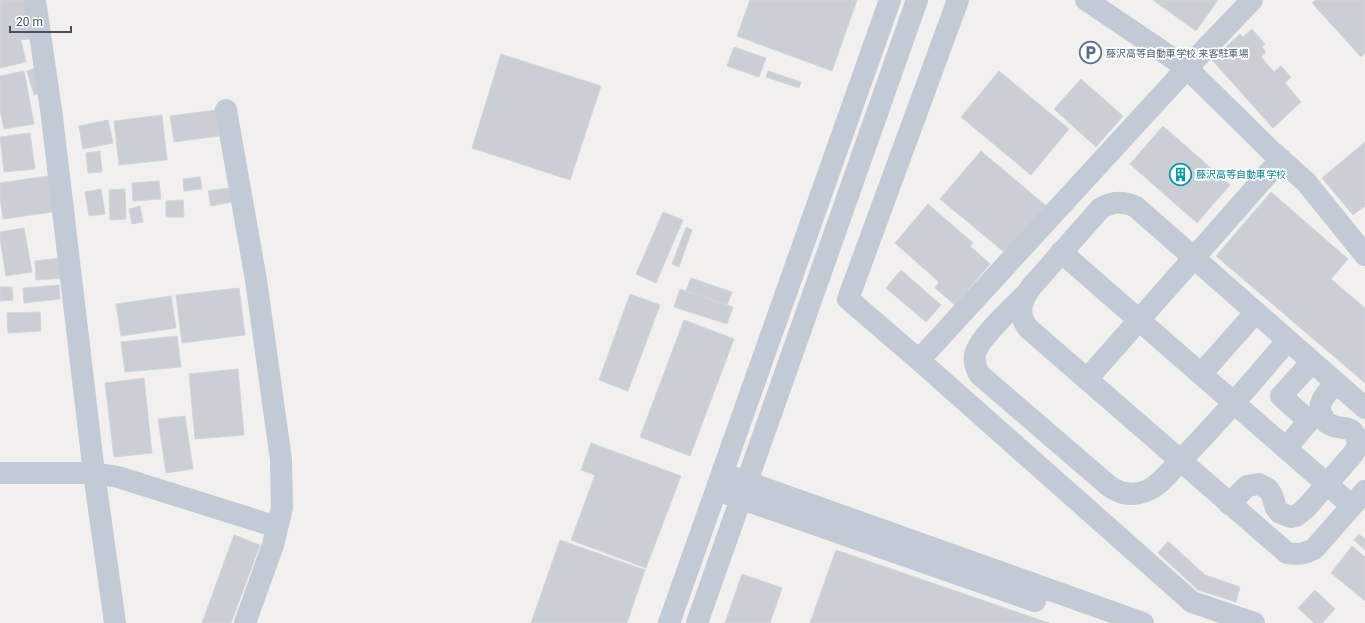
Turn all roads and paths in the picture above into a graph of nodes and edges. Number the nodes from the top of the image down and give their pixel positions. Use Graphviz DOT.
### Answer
graph roads {
  1 [pos="35,0"];
  2 [pos="890,0"];
  3 [pos="917,0"];
  4 [pos="958,0"];
  5 [pos="1086,0"];
  6 [pos="1252,0"];
  7 [pos="1187,68"];
  8 [pos="226,110"];
  9 [pos="1281,159"];
  10 [pos="1061,252"];
  11 [pos="1365,255"];
  12 [pos="1194,258"];
  13 [pos="1024,296"];
  14 [pos="1256,312"];
  15 [pos="1139,319"];
  16 [pos="1288,340"];
  17 [pos="919,360"];
  18 [pos="1312,362"];
  19 [pos="1201,374"];
  20 [pos="1087,379"];
  21 [pos="1336,383"];
  22 [pos="1234,402"];
  23 [pos="1365,408"];
  24 [pos="1286,448"];
  25 [pos="1180,461"];
  26 [pos="0,473"];
  27 [pos="94,473"];
  28 [pos="719,482"];
  29 [pos="1327,484"];
  30 [pos="744,490"];
  31 [pos="1359,499"];
  32 [pos="1229,504"];
  33 [pos="277,526"];
  34 [pos="115,623"];
  35 [pos="245,623"];
  36 [pos="669,623"];
  37 [pos="698,623"];
  38 [pos="1099,623"];
  39 [pos="1143,623"];
  40 [pos="1254,623"];
  1 -- 27 [label="street"];
  2 -- 28 [label="street"];
  3 -- 30 [label="street"];
  4 -- 17 [label="street"];
  5 -- 7 [label="street"];
  6 -- 7 [label="street"];
  7 -- 9 [label="street"];
  7 -- 17 [label="street"];
  8 -- 33 [label="street"];
  9 -- 11 [label="street"];
  9 -- 12 [label="street"];
  10 -- 12 [label="street"];
  10 -- 13 [label="street"];
  10 -- 15 [label="street"];
  12 -- 14 [label="street"];
  12 -- 15 [label="street"];
  13 -- 20 [label="street"];
  13 -- 25 [label="street"];
  14 -- 16 [label="street"];
  14 -- 19 [label="street"];
  15 -- 19 [label="street"];
  15 -- 20 [label="street"];
  16 -- 18 [label="street"];
  16 -- 22 [label="street"];
  17 -- 40 [label="street"];
  18 -- 21 [label="street"];
  18 -- 24 [label="street"];
  19 -- 22 [label="street"];
  20 -- 25 [label="street"];
  21 -- 23 [label="street"];
  21 -- 29 [label="street"];
  22 -- 24 [label="street"];
  22 -- 25 [label="street"];
  24 -- 29 [label="street"];
  25 -- 32 [label="street"];
  26 -- 27 [label="street"];
  27 -- 33 [label="street"];
  27 -- 34 [label="street"];
  28 -- 30 [label="street"];
  28 -- 36 [label="street"];
  29 -- 31 [label="street"];
  29 -- 32 [label="street"];
  30 -- 37 [label="street"];
  30 -- 38 [label="street"];
  30 -- 39 [label="street"];
  31 -- 32 [label="street"];
  33 -- 35 [label="street"];
}
